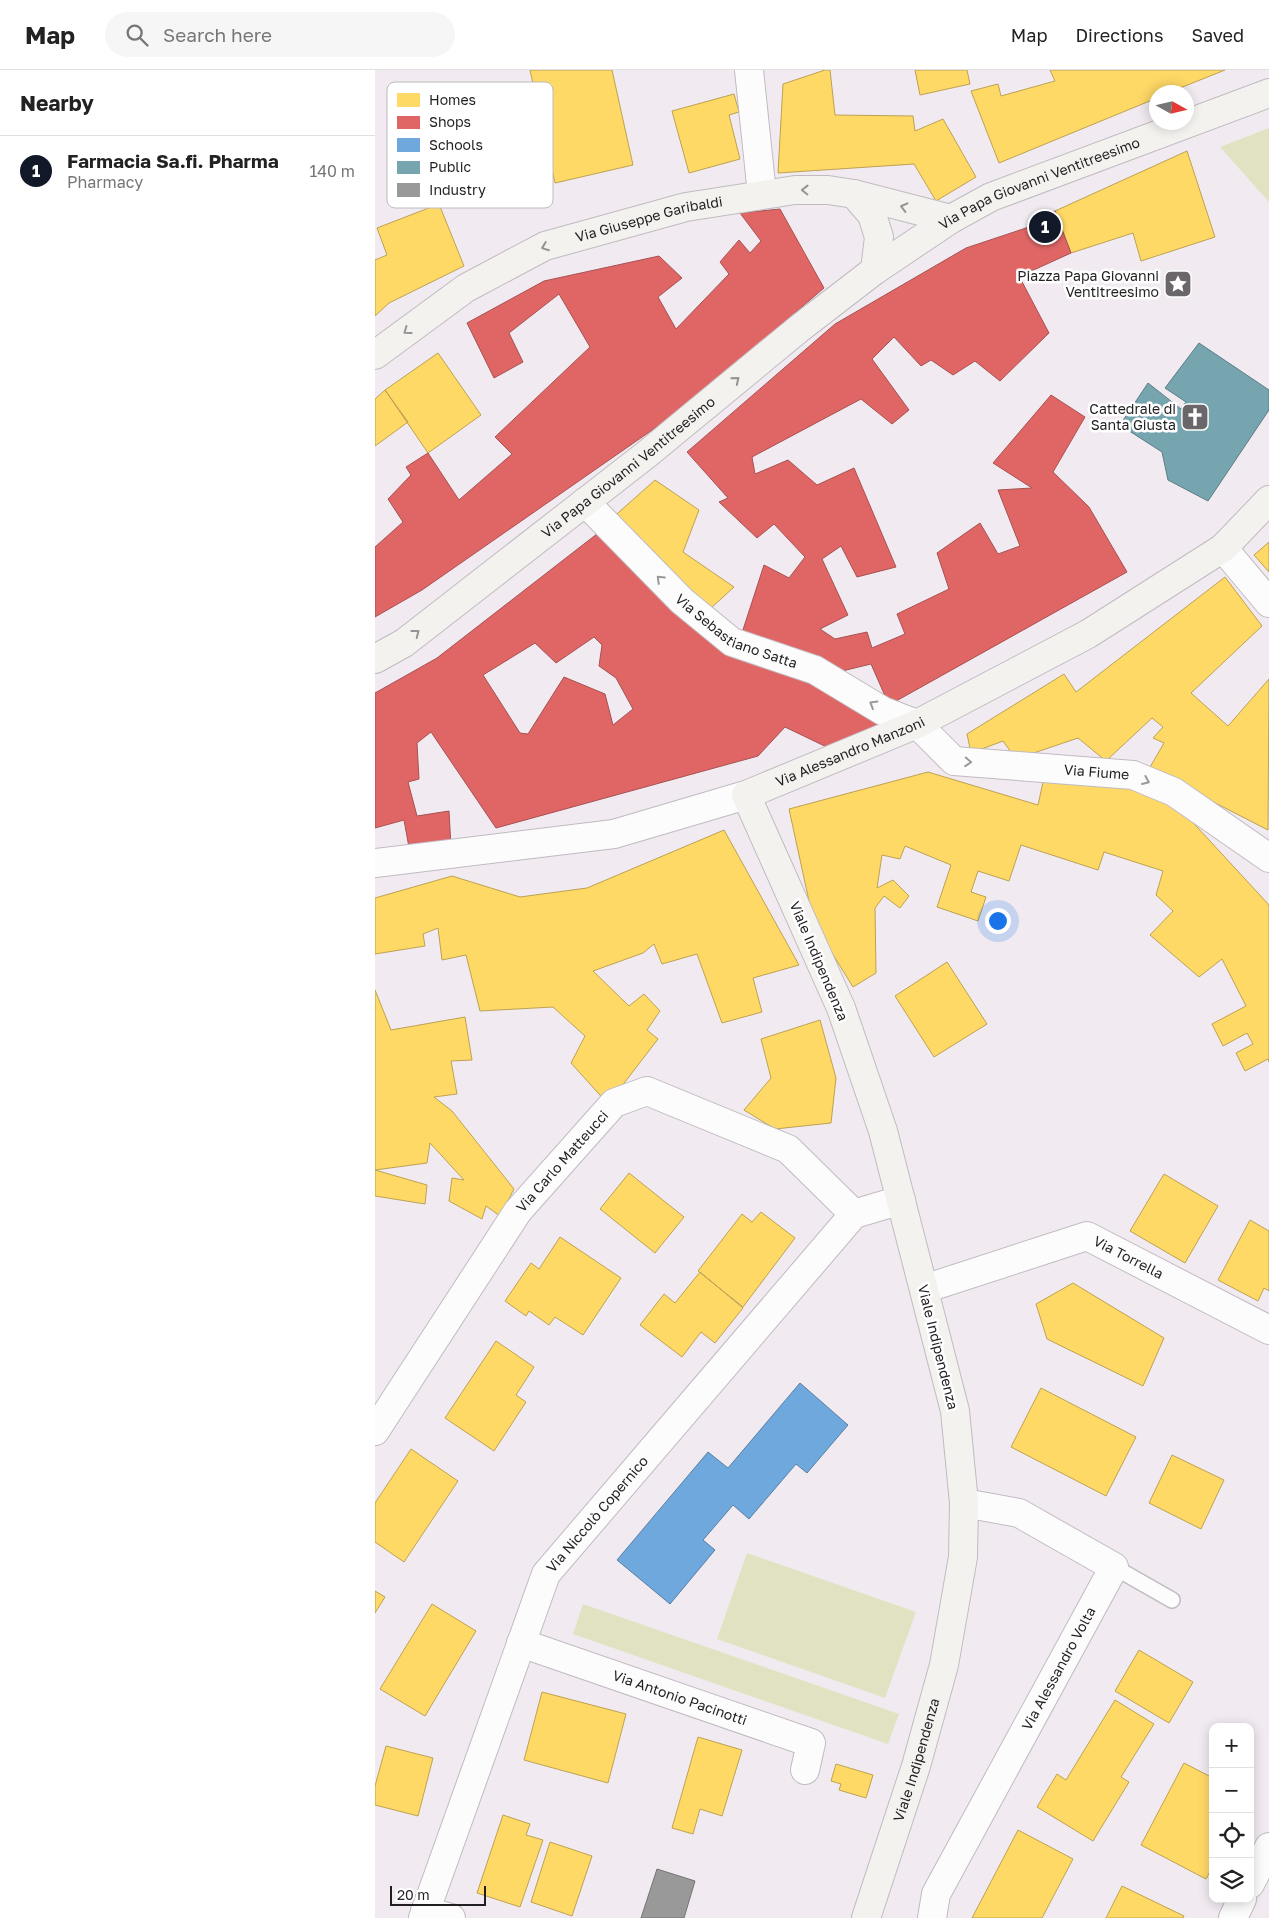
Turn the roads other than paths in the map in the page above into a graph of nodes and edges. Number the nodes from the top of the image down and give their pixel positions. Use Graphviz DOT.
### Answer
graph roads {
  1 [pos="749,70"];
  2 [pos="1269,93"];
  3 [pos="762,194"];
  4 [pos="854,194"];
  5 [pos="951,219"];
  6 [pos="875,270"];
  7 [pos="375,355"];
  8 [pos="1269,500"];
  9 [pos="585,502"];
  10 [pos="1223,548"];
  11 [pos="1269,603"];
  12 [pos="375,659"];
  13 [pos="917,724"];
  14 [pos="746,795"];
  15 [pos="1269,858"];
  16 [pos="375,863"];
  17 [pos="901,1200"];
  18 [pos="853,1214"];
  19 [pos="923,1289"];
  20 [pos="1269,1330"];
  21 [pos="378,1421"];
  22 [pos="964,1503"];
  23 [pos="1114,1568"];
  24 [pos="1172,1600"];
  25 [pos="521,1643"];
  26 [pos="805,1770"];
  27 [pos="1269,1847"];
  28 [pos="1254,1876"];
  29 [pos="1240,1903"];
  30 [pos="424,1914"];
  31 [pos="451,1918"];
  32 [pos="866,1918"];
  33 [pos="931,1918"];
  34 [pos="1233,1918"];
  1 -- 3 [label="street"];
  2 -- 5 [label="main road, Via Papa Giovanni Ventitreesimo"];
  4 -- 3 [label="main road, Via Giuseppe Garibaldi, one-way"];
  3 -- 7 [label="main road, Via Giuseppe Garibaldi, one-way"];
  5 -- 4 [label="main road, Via Giuseppe Garibaldi, one-way"];
  4 -- 6 [label="main road"];
  5 -- 6 [label="main road, Via Papa Giovanni Ventitreesimo"];
  9 -- 6 [label="main road, Via Papa Giovanni Ventitreesimo, one-way"];
  8 -- 10 [label="main road, Via Alessandro Manzoni"];
  12 -- 9 [label="main road, Via Papa Giovanni Ventitreesimo, one-way"];
  13 -- 9 [label="street, Via Sebastiano Satta, one-way"];
  10 -- 11 [label="street"];
  10 -- 13 [label="main road, Via Alessandro Manzoni"];
  13 -- 14 [label="main road, Via Alessandro Manzoni"];
  13 -- 15 [label="street, Via Fiume, one-way"];
  14 -- 16 [label="street, Via Alessandro Manzoni"];
  14 -- 17 [label="main road, Viale Indipendenza"];
  17 -- 18 [label="street"];
  17 -- 19 [label="main road, Viale Indipendenza"];
  18 -- 21 [label="street, Via Carlo Matteucci"];
  18 -- 25 [label="street, Via Niccolò Copernico"];
  19 -- 20 [label="street, Via Torrella"];
  19 -- 22 [label="main road, Viale Indipendenza"];
  22 -- 23 [label="street"];
  22 -- 32 [label="main road, Viale Indipendenza"];
  23 -- 24 [label="lane"];
  23 -- 33 [label="street, Via Alessandro Volta"];
  25 -- 26 [label="street, Via Antonio Pacinotti"];
  25 -- 30 [label="street, Via Niccolò Copernico"];
  27 -- 28 [label="street"];
  29 -- 34 [label="street"];
  30 -- 31 [label="street"];
}
